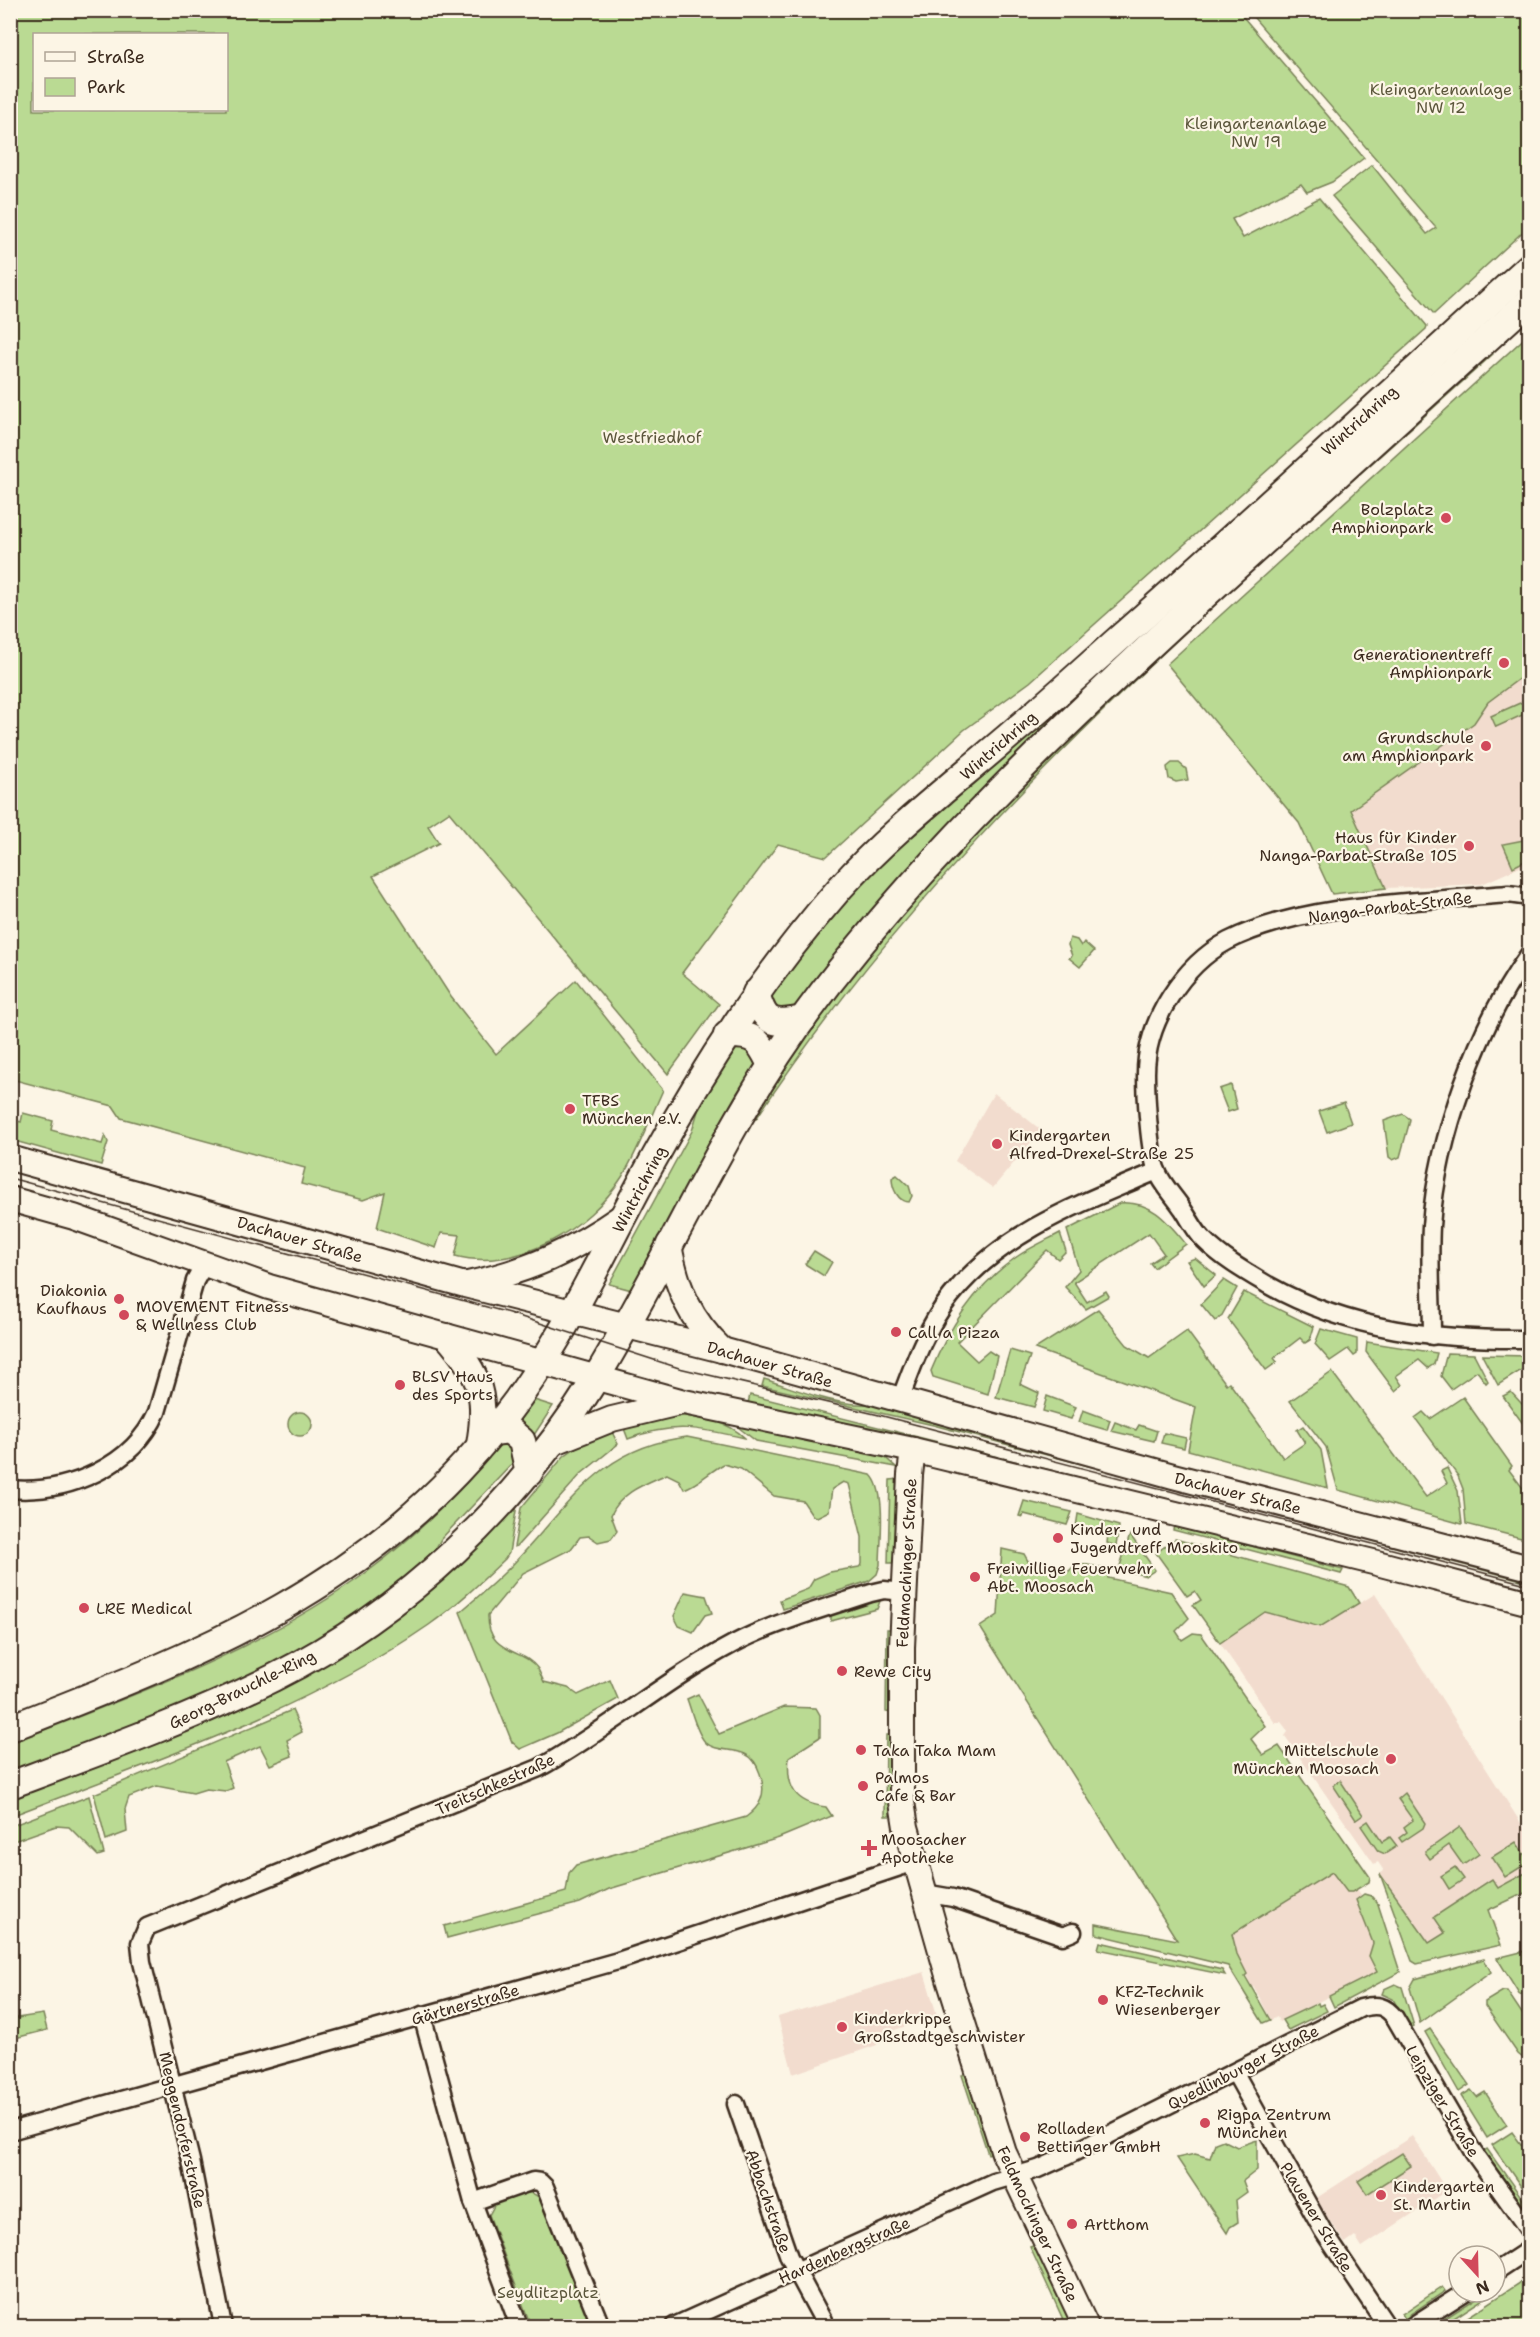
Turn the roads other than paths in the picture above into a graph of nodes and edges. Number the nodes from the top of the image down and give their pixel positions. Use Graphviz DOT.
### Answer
graph roads {
  1 [pos="1530,266"];
  2 [pos="1530,300"];
  3 [pos="1530,897"];
  4 [pos="1530,953"];
  5 [pos="756,993"];
  6 [pos="802,1019"];
  7 [pos="727,1035"];
  8 [pos="771,1065"];
  9 [pos="10,1158"];
  10 [pos="1157,1171"];
  11 [pos="10,1199"];
  12 [pos="624,1215"];
  13 [pos="669,1244"];
  14 [pos="204,1265"];
  15 [pos="465,1285"];
  16 [pos="572,1312"];
  17 [pos="625,1325"];
  18 [pos="446,1336"];
  19 [pos="1432,1336"];
  20 [pos="1530,1339"];
  21 [pos="722,1350"];
  22 [pos="542,1363"];
  23 [pos="596,1377"];
  24 [pos="900,1400"];
  25 [pos="684,1402"];
  26 [pos="485,1441"];
  27 [pos="550,1444"];
  28 [pos="913,1450"];
  29 [pos="529,1473"];
  30 [pos="10,1489"];
  31 [pos="1530,1568"];
  32 [pos="905,1592"];
  33 [pos="1530,1603"];
  34 [pos="10,1728"];
  35 [pos="10,1785"];
  36 [pos="915,1862"];
  37 [pos="924,1893"];
  38 [pos="1073,1932"];
  39 [pos="141,1935"];
  40 [pos="1375,2005"];
  41 [pos="422,2015"];
  42 [pos="1235,2073"];
  43 [pos="173,2085"];
  44 [pos="736,2104"];
  45 [pos="10,2131"];
  46 [pos="1014,2177"];
  47 [pos="473,2202"];
  48 [pos="1530,2232"];
  49 [pos="1530,2249"];
  50 [pos="1507,2264"];
  51 [pos="796,2272"];
  52 [pos="1447,2304"];
  53 [pos="223,2326"];
  54 [pos="519,2326"];
  55 [pos="601,2326"];
  56 [pos="674,2326"];
  57 [pos="826,2326"];
  58 [pos="1086,2326"];
  59 [pos="1387,2326"];
  60 [pos="1412,2326"];
  1 -- 5 [label="main road, Wintrichring"];
  2 -- 6 [label="main road, Wintrichring"];
  3 -- 10 [label="street, Nanga-Parbat-Straße"];
  4 -- 19 [label="street"];
  5 -- 6 [label="main road"];
  5 -- 7 [label="main road, Wintrichring"];
  6 -- 8 [label="main road, Wintrichring"];
  7 -- 8 [label="main road"];
  7 -- 12 [label="main road, Wintrichring"];
  8 -- 13 [label="main road, Wintrichring"];
  9 -- 15 [label="main road, Dachauer Straße"];
  10 -- 19 [label="street, Nanga-Parbat-Straße"];
  10 -- 24 [label="street"];
  11 -- 14 [label="main road"];
  12 -- 15 [label="main road"];
  12 -- 16 [label="main road, Wintrichring"];
  13 -- 17 [label="main road, Wintrichring"];
  13 -- 21 [label="main road"];
  14 -- 18 [label="main road"];
  14 -- 30 [label="street"];
  15 -- 16 [label="main road, Dachauer Straße"];
  16 -- 17 [label="main road, Dachauer Straße"];
  16 -- 22 [label="main road"];
  17 -- 21 [label="main road, Dachauer Straße"];
  17 -- 23 [label="main road, Georg-Brauchle-Ring"];
  18 -- 22 [label="main road"];
  18 -- 26 [label="main road"];
  19 -- 20 [label="street, Nanga-Parbat-Straße"];
  21 -- 24 [label="main road, Dachauer Straße"];
  22 -- 23 [label="main road"];
  22 -- 26 [label="main road"];
  23 -- 25 [label="main road"];
  23 -- 27 [label="main road, Georg-Brauchle-Ring"];
  24 -- 31 [label="main road, Dachauer Straße"];
  25 -- 27 [label="main road"];
  25 -- 28 [label="main road"];
  26 -- 29 [label="main road"];
  26 -- 34 [label="main road"];
  27 -- 29 [label="main road, Georg-Brauchle-Ring"];
  28 -- 32 [label="main road, Feldmochinger Straße"];
  28 -- 33 [label="main road"];
  29 -- 35 [label="main road, Georg-Brauchle-Ring"];
  32 -- 36 [label="main road, Feldmochinger Straße"];
  32 -- 39 [label="street, Treitschkestraße"];
  36 -- 37 [label="main road, Feldmochinger Straße"];
  36 -- 41 [label="street, Gärtnerstraße"];
  37 -- 38 [label="street"];
  37 -- 46 [label="main road, Feldmochinger Straße"];
  39 -- 43 [label="street, Meggendorferstraße"];
  40 -- 42 [label="street, Quedlinburger Straße"];
  40 -- 48 [label="street, Leipziger Straße"];
  41 -- 43 [label="street, Gärtnerstraße"];
  41 -- 47 [label="street"];
  42 -- 46 [label="street, Quedlinburger Straße"];
  42 -- 59 [label="street, Plauener Straße"];
  43 -- 45 [label="street, Gärtnerstraße"];
  43 -- 53 [label="street, Meggendorferstraße"];
  44 -- 51 [label="street, Abbachstraße"];
  46 -- 51 [label="street, Hardenbergstraße"];
  46 -- 58 [label="main road, Feldmochinger Straße"];
  47 -- 54 [label="street"];
  47 -- 55 [label="street"];
  49 -- 50 [label="street"];
  51 -- 56 [label="street, Hardenbergstraße"];
  51 -- 57 [label="street, Abbachstraße"];
  52 -- 60 [label="street"];
}
